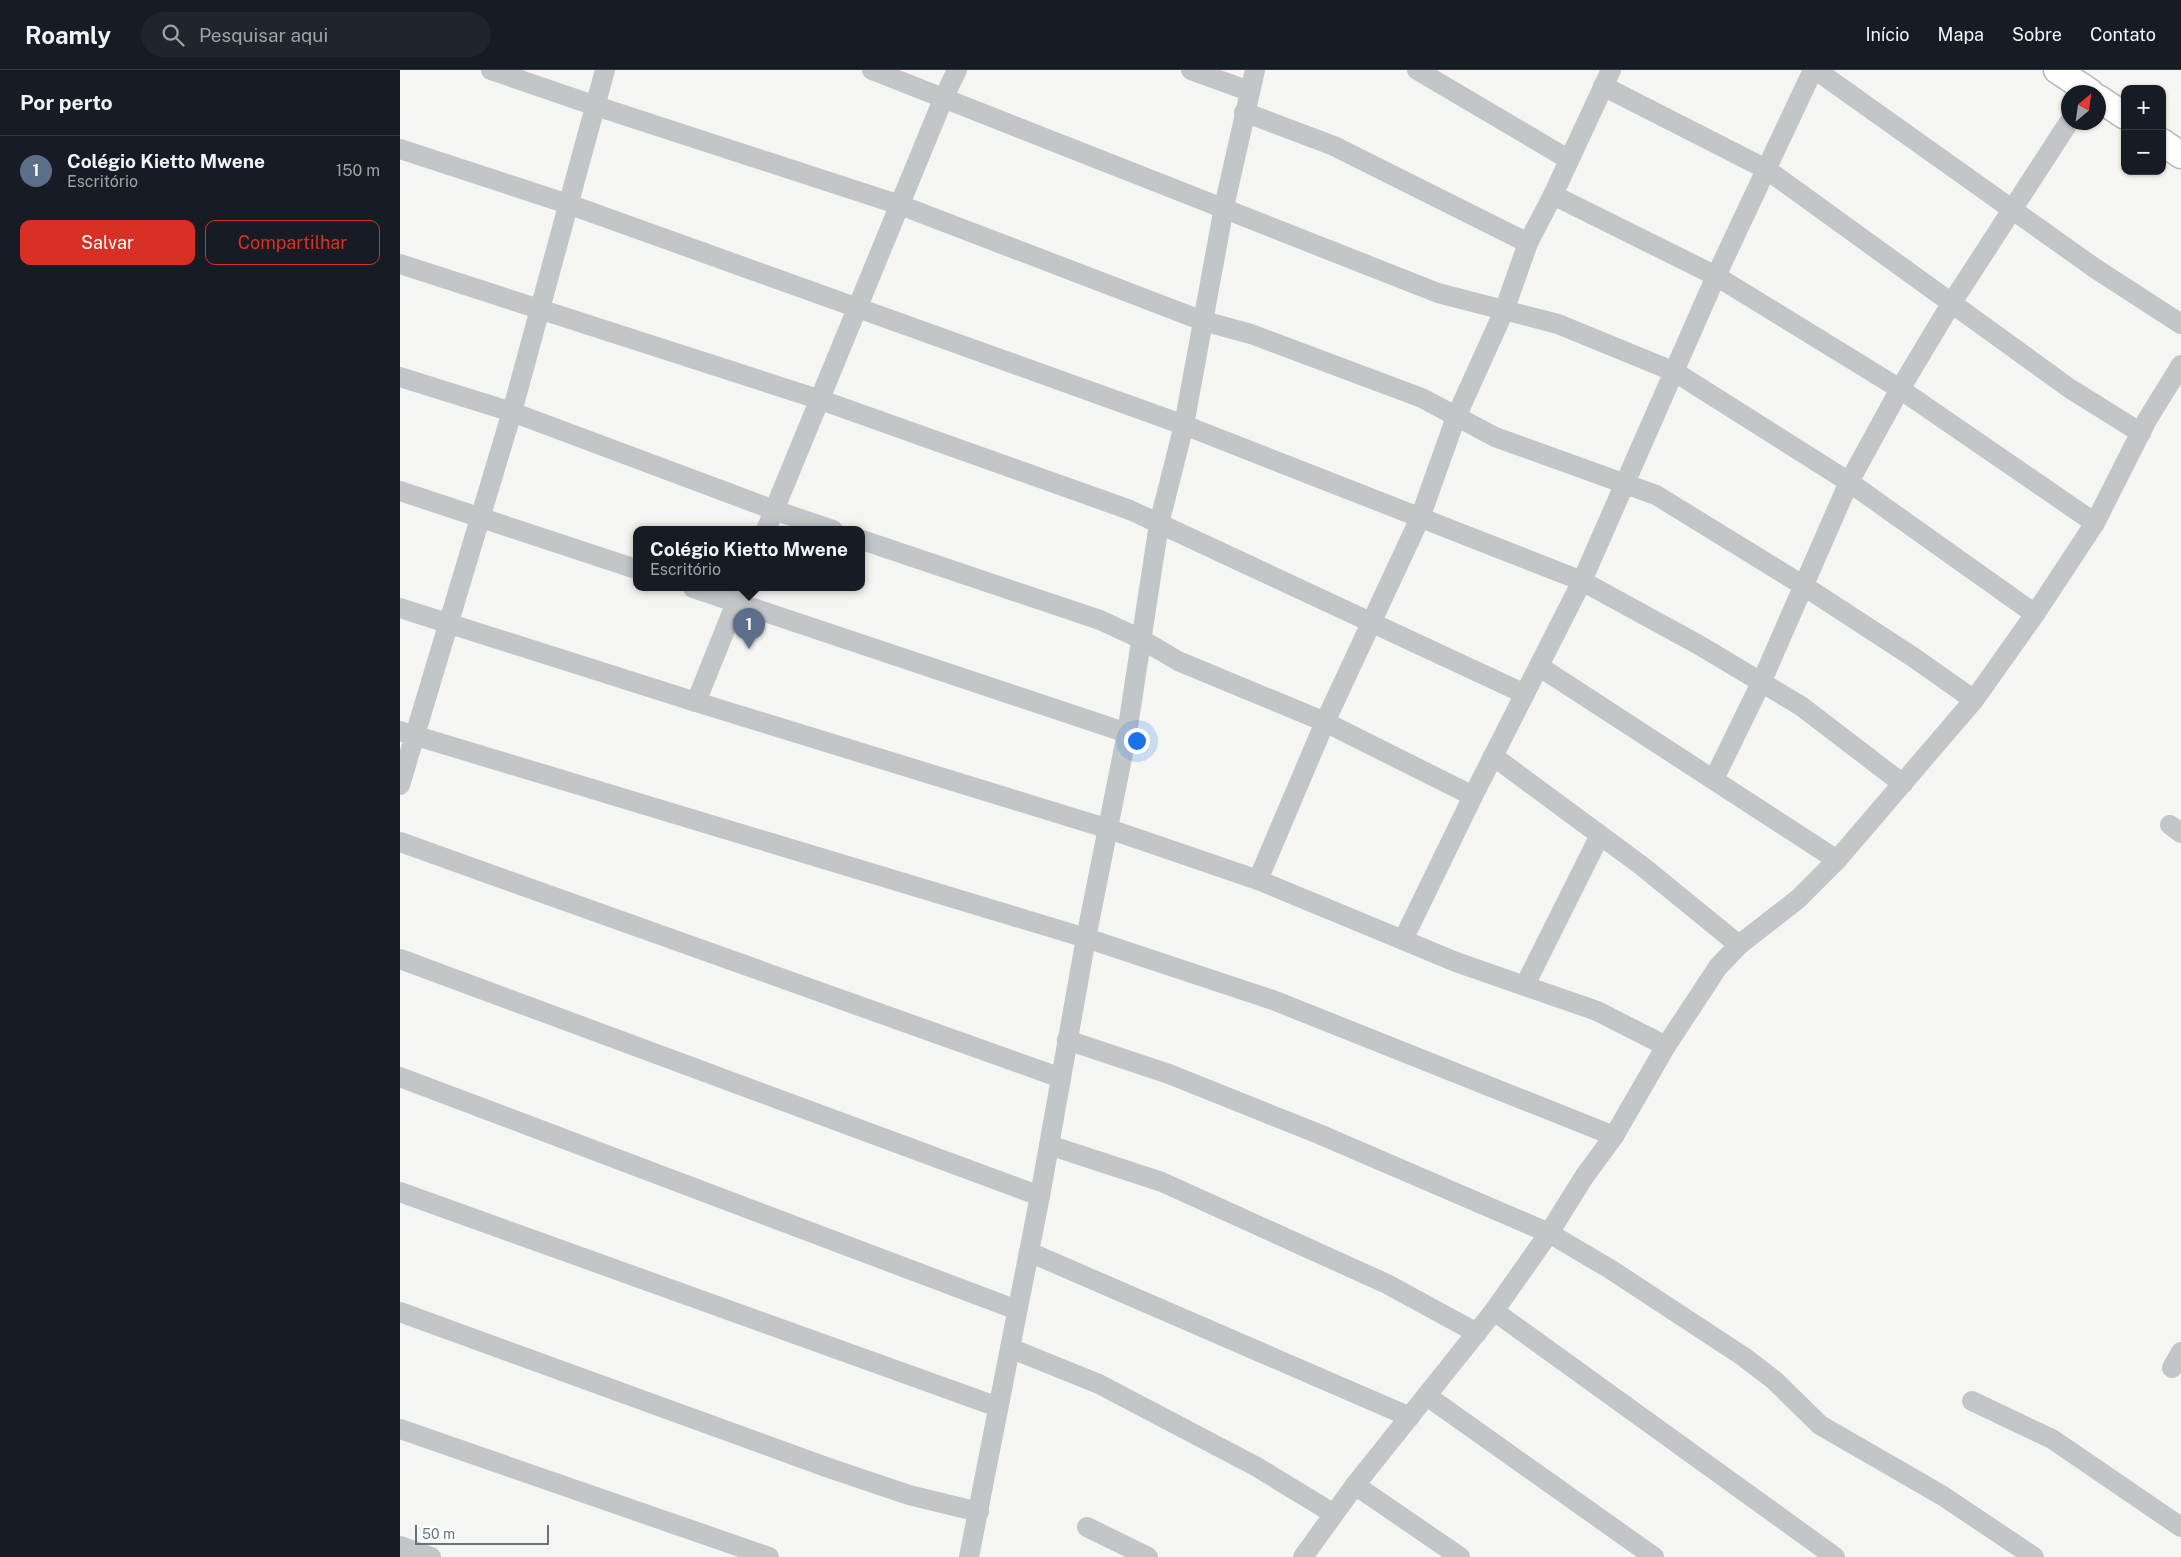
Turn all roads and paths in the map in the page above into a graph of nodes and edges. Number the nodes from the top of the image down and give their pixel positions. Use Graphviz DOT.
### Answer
graph roads {
  1 [pos="491,70"];
  2 [pos="605,70"];
  3 [pos="872,70"];
  4 [pos="957,70"];
  5 [pos="1191,70"];
  6 [pos="1254,70"];
  7 [pos="1417,70"];
  8 [pos="1812,70"];
  9 [pos="1816,70"];
  10 [pos="2066,72"];
  11 [pos="1607,78"];
  12 [pos="2081,85"];
  13 [pos="1249,91"];
  14 [pos="944,97"];
  15 [pos="2106,103"];
  16 [pos="596,106"];
  17 [pos="1244,112"];
  18 [pos="2121,113"];
  19 [pos="2064,130"];
  20 [pos="2166,145"];
  21 [pos="400,149"];
  22 [pos="2181,154"];
  23 [pos="1568,159"];
  24 [pos="1766,169"];
  25 [pos="1553,195"];
  26 [pos="568,204"];
  27 [pos="900,206"];
  28 [pos="1224,207"];
  29 [pos="2011,209"];
  30 [pos="1528,243"];
  31 [pos="400,264"];
  32 [pos="1716,276"];
  33 [pos="1951,304"];
  34 [pos="539,307"];
  35 [pos="857,309"];
  36 [pos="1504,311"];
  37 [pos="1203,321"];
  38 [pos="2181,324"];
  39 [pos="2181,365"];
  40 [pos="1675,372"];
  41 [pos="400,378"];
  42 [pos="1900,389"];
  43 [pos="821,400"];
  44 [pos="512,412"];
  45 [pos="1456,417"];
  46 [pos="1184,425"];
  47 [pos="2141,433"];
  48 [pos="1849,482"];
  49 [pos="1625,483"];
  50 [pos="400,491"];
  51 [pos="774,510"];
  52 [pos="481,516"];
  53 [pos="1420,518"];
  54 [pos="2095,523"];
  55 [pos="1159,524"];
  56 [pos="768,526"];
  57 [pos="822,526"];
  58 [pos="865,541"];
  59 [pos="633,568"];
  60 [pos="1582,581"];
  61 [pos="1804,586"];
  62 [pos="713,591"];
  63 [pos="739,595"];
  64 [pos="400,608"];
  65 [pos="2035,614"];
  66 [pos="1371,622"];
  67 [pos="450,624"];
  68 [pos="1140,640"];
  69 [pos="1540,667"];
  70 [pos="1760,683"];
  71 [pos="1526,694"];
  72 [pos="1974,700"];
  73 [pos="696,702"];
  74 [pos="1325,722"];
  75 [pos="1127,733"];
  76 [pos="407,734"];
  77 [pos="1493,756"];
  78 [pos="1714,779"];
  79 [pos="1903,784"];
  80 [pos="400,785"];
  81 [pos="1473,796"];
  82 [pos="1109,829"];
  83 [pos="1600,835"];
  84 [pos="400,842"];
  85 [pos="1837,860"];
  86 [pos="1258,880"];
  87 [pos="1086,938"];
  88 [pos="1403,940"];
  89 [pos="1739,945"];
  90 [pos="400,959"];
  91 [pos="1525,985"];
  92 [pos="1067,1040"];
  93 [pos="1666,1046"];
  94 [pos="400,1077"];
  95 [pos="1061,1078"];
  96 [pos="1614,1136"];
  97 [pos="1049,1145"];
  98 [pos="400,1192"];
  99 [pos="1040,1196"];
  100 [pos="1549,1233"];
  101 [pos="1029,1252"];
  102 [pos="1017,1310"];
  103 [pos="1494,1311"];
  104 [pos="400,1312"];
  105 [pos="1477,1333"];
  106 [pos="1010,1348"];
  107 [pos="1427,1396"];
  108 [pos="1972,1401"];
  109 [pos="998,1407"];
  110 [pos="1410,1417"];
  111 [pos="400,1429"];
  112 [pos="1355,1485"];
  113 [pos="979,1512"];
  114 [pos="1334,1514"];
  115 [pos="1087,1527"];
  116 [pos="2181,1527"];
  117 [pos="400,1546"];
  118 [pos="432,1557"];
  119 [pos="769,1557"];
  120 [pos="969,1557"];
  121 [pos="1148,1557"];
  122 [pos="1303,1557"];
  123 [pos="1460,1557"];
  124 [pos="1654,1557"];
  125 [pos="1835,1557"];
  126 [pos="2034,1557"];
  1 -- 16 [label="street"];
  2 -- 16 [label="street"];
  3 -- 14 [label="street"];
  4 -- 14 [label="street"];
  5 -- 13 [label="street"];
  6 -- 13 [label="street"];
  7 -- 23 [label="street"];
  8 -- 24 [label="street"];
  9 -- 29 [label="street"];
  10 -- 12 [label="main road"];
  11 -- 23 [label="street"];
  11 -- 24 [label="street"];
  13 -- 17 [label="street"];
  14 -- 27 [label="street"];
  14 -- 28 [label="street"];
  15 -- 18 [label="main road"];
  16 -- 26 [label="street"];
  16 -- 27 [label="street"];
  17 -- 28 [label="street"];
  17 -- 30 [label="street"];
  19 -- 29 [label="street"];
  20 -- 22 [label="main road"];
  21 -- 26 [label="street"];
  23 -- 25 [label="street"];
  24 -- 32 [label="street"];
  24 -- 33 [label="street"];
  25 -- 30 [label="street"];
  25 -- 32 [label="street"];
  26 -- 34 [label="street"];
  26 -- 35 [label="street"];
  27 -- 35 [label="street"];
  27 -- 37 [label="street"];
  28 -- 36 [label="street"];
  28 -- 37 [label="street"];
  29 -- 33 [label="street"];
  29 -- 38 [label="street"];
  30 -- 36 [label="street"];
  31 -- 34 [label="street"];
  32 -- 40 [label="street"];
  32 -- 42 [label="street"];
  33 -- 42 [label="street"];
  33 -- 47 [label="street"];
  34 -- 43 [label="street"];
  34 -- 44 [label="street"];
  35 -- 43 [label="street"];
  35 -- 46 [label="street"];
  36 -- 40 [label="street"];
  36 -- 45 [label="street"];
  37 -- 45 [label="street"];
  37 -- 46 [label="street"];
  39 -- 47 [label="street"];
  40 -- 48 [label="street"];
  40 -- 49 [label="street"];
  41 -- 44 [label="street"];
  42 -- 48 [label="street"];
  42 -- 54 [label="street"];
  43 -- 51 [label="street"];
  43 -- 55 [label="street"];
  44 -- 51 [label="street"];
  44 -- 52 [label="street"];
  45 -- 49 [label="street"];
  45 -- 53 [label="street"];
  46 -- 53 [label="street"];
  46 -- 55 [label="street"];
  47 -- 54 [label="street"];
  48 -- 61 [label="street"];
  48 -- 65 [label="street"];
  49 -- 60 [label="street"];
  49 -- 61 [label="street"];
  50 -- 52 [label="street"];
  51 -- 56 [label="street"];
  51 -- 57 [label="street"];
  52 -- 59 [label="street"];
  52 -- 67 [label="street"];
  53 -- 60 [label="street"];
  53 -- 66 [label="street"];
  54 -- 65 [label="street"];
  55 -- 66 [label="street"];
  55 -- 68 [label="street"];
  58 -- 68 [label="street"];
  60 -- 69 [label="street"];
  60 -- 70 [label="street"];
  61 -- 70 [label="street"];
  61 -- 72 [label="street"];
  62 -- 63 [label="street"];
  63 -- 73 [label="street"];
  63 -- 75 [label="street"];
  64 -- 67 [label="street"];
  65 -- 72 [label="street"];
  66 -- 71 [label="street"];
  66 -- 74 [label="street"];
  67 -- 73 [label="street"];
  67 -- 76 [label="street"];
  68 -- 74 [label="street"];
  68 -- 75 [label="street"];
  69 -- 71 [label="street"];
  69 -- 78 [label="street"];
  70 -- 78 [label="street"];
  70 -- 79 [label="street"];
  71 -- 77 [label="street"];
  72 -- 79 [label="street"];
  73 -- 82 [label="street"];
  74 -- 81 [label="street"];
  74 -- 86 [label="street"];
  75 -- 82 [label="street"];
  76 -- 80 [label="street"];
  76 -- 87 [label="street"];
  77 -- 81 [label="street"];
  77 -- 83 [label="street"];
  78 -- 85 [label="street"];
  79 -- 85 [label="street"];
  81 -- 88 [label="street"];
  82 -- 86 [label="street"];
  82 -- 87 [label="street"];
  83 -- 89 [label="street"];
  83 -- 91 [label="street"];
  84 -- 95 [label="street"];
  85 -- 89 [label="street"];
  86 -- 88 [label="street"];
  87 -- 92 [label="street"];
  87 -- 96 [label="street"];
  88 -- 91 [label="street"];
  89 -- 93 [label="street"];
  90 -- 99 [label="street"];
  91 -- 93 [label="street"];
  92 -- 95 [label="street"];
  92 -- 100 [label="street"];
  93 -- 96 [label="street"];
  94 -- 102 [label="street"];
  95 -- 97 [label="street"];
  96 -- 100 [label="street"];
  97 -- 99 [label="street"];
  97 -- 105 [label="street"];
  98 -- 109 [label="street"];
  99 -- 101 [label="street"];
  100 -- 103 [label="street"];
  100 -- 126 [label="street"];
  101 -- 102 [label="street"];
  101 -- 110 [label="street"];
  102 -- 106 [label="street"];
  103 -- 105 [label="street"];
  103 -- 125 [label="street"];
  104 -- 113 [label="street"];
  105 -- 107 [label="street"];
  106 -- 109 [label="street"];
  106 -- 114 [label="street"];
  107 -- 110 [label="street"];
  107 -- 124 [label="street"];
  108 -- 116 [label="street"];
  109 -- 113 [label="street"];
  110 -- 112 [label="street"];
  111 -- 119 [label="street"];
  112 -- 114 [label="street"];
  112 -- 123 [label="street"];
  113 -- 120 [label="street"];
  114 -- 122 [label="street"];
  115 -- 121 [label="street"];
  117 -- 118 [label="street"];
}
